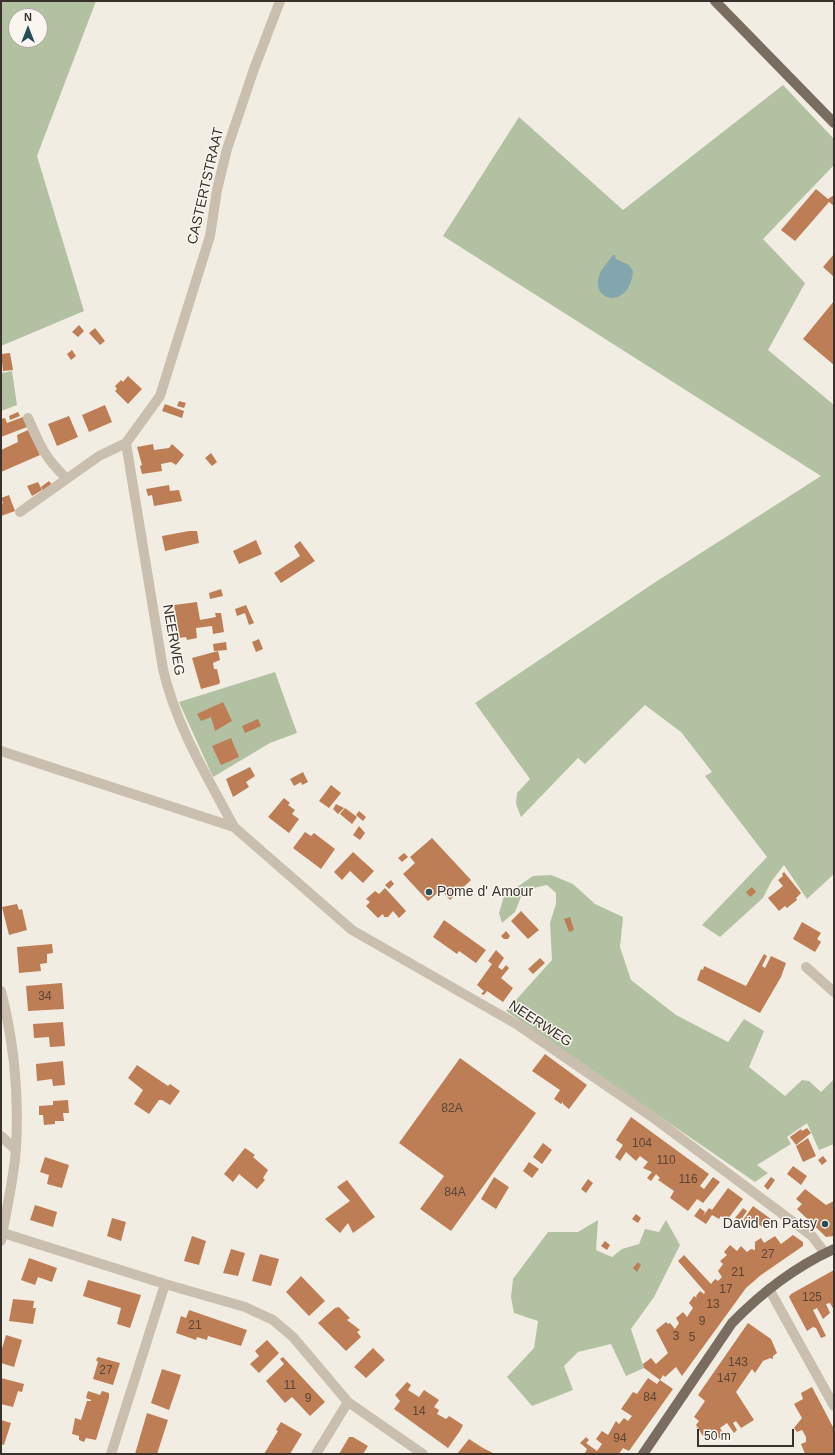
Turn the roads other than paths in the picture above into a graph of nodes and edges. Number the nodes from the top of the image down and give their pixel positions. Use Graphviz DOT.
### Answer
graph roads {
  1 [pos="280,1"];
  2 [pos="715,1"];
  3 [pos="834,123"];
  4 [pos="28,418"];
  5 [pos="126,443"];
  6 [pos="66,478"];
  7 [pos="20,512"];
  8 [pos="1,752"];
  9 [pos="234,827"];
  10 [pos="806,967"];
  11 [pos="1,991"];
  12 [pos="834,992"];
  13 [pos="1,1136"];
  14 [pos="16,1150"];
  15 [pos="2,1237"];
  16 [pos="830,1251"];
  17 [pos="165,1284"];
  18 [pos="769,1289"];
  19 [pos="348,1402"];
  20 [pos="834,1406"];
  21 [pos="112,1454"];
  22 [pos="316,1454"];
  23 [pos="423,1454"];
  24 [pos="643,1454"];
  1 -- 5 [label="street, CASTERTSTRAAT"];
  2 -- 3 [label="main road"];
  4 -- 6 [label="street"];
  5 -- 6 [label="street"];
  5 -- 9 [label="street, NEERWEG"];
  6 -- 7 [label="street"];
  8 -- 9 [label="street, NEERWEG"];
  9 -- 16 [label="street, NEERWEG"];
  10 -- 12 [label="street"];
  11 -- 14 [label="street"];
  13 -- 14 [label="street"];
  14 -- 15 [label="street"];
  15 -- 17 [label="street"];
  16 -- 18 [label="main road"];
  17 -- 19 [label="street"];
  17 -- 21 [label="street"];
  18 -- 20 [label="street"];
  18 -- 24 [label="main road"];
  19 -- 22 [label="street"];
  19 -- 23 [label="street"];
}
